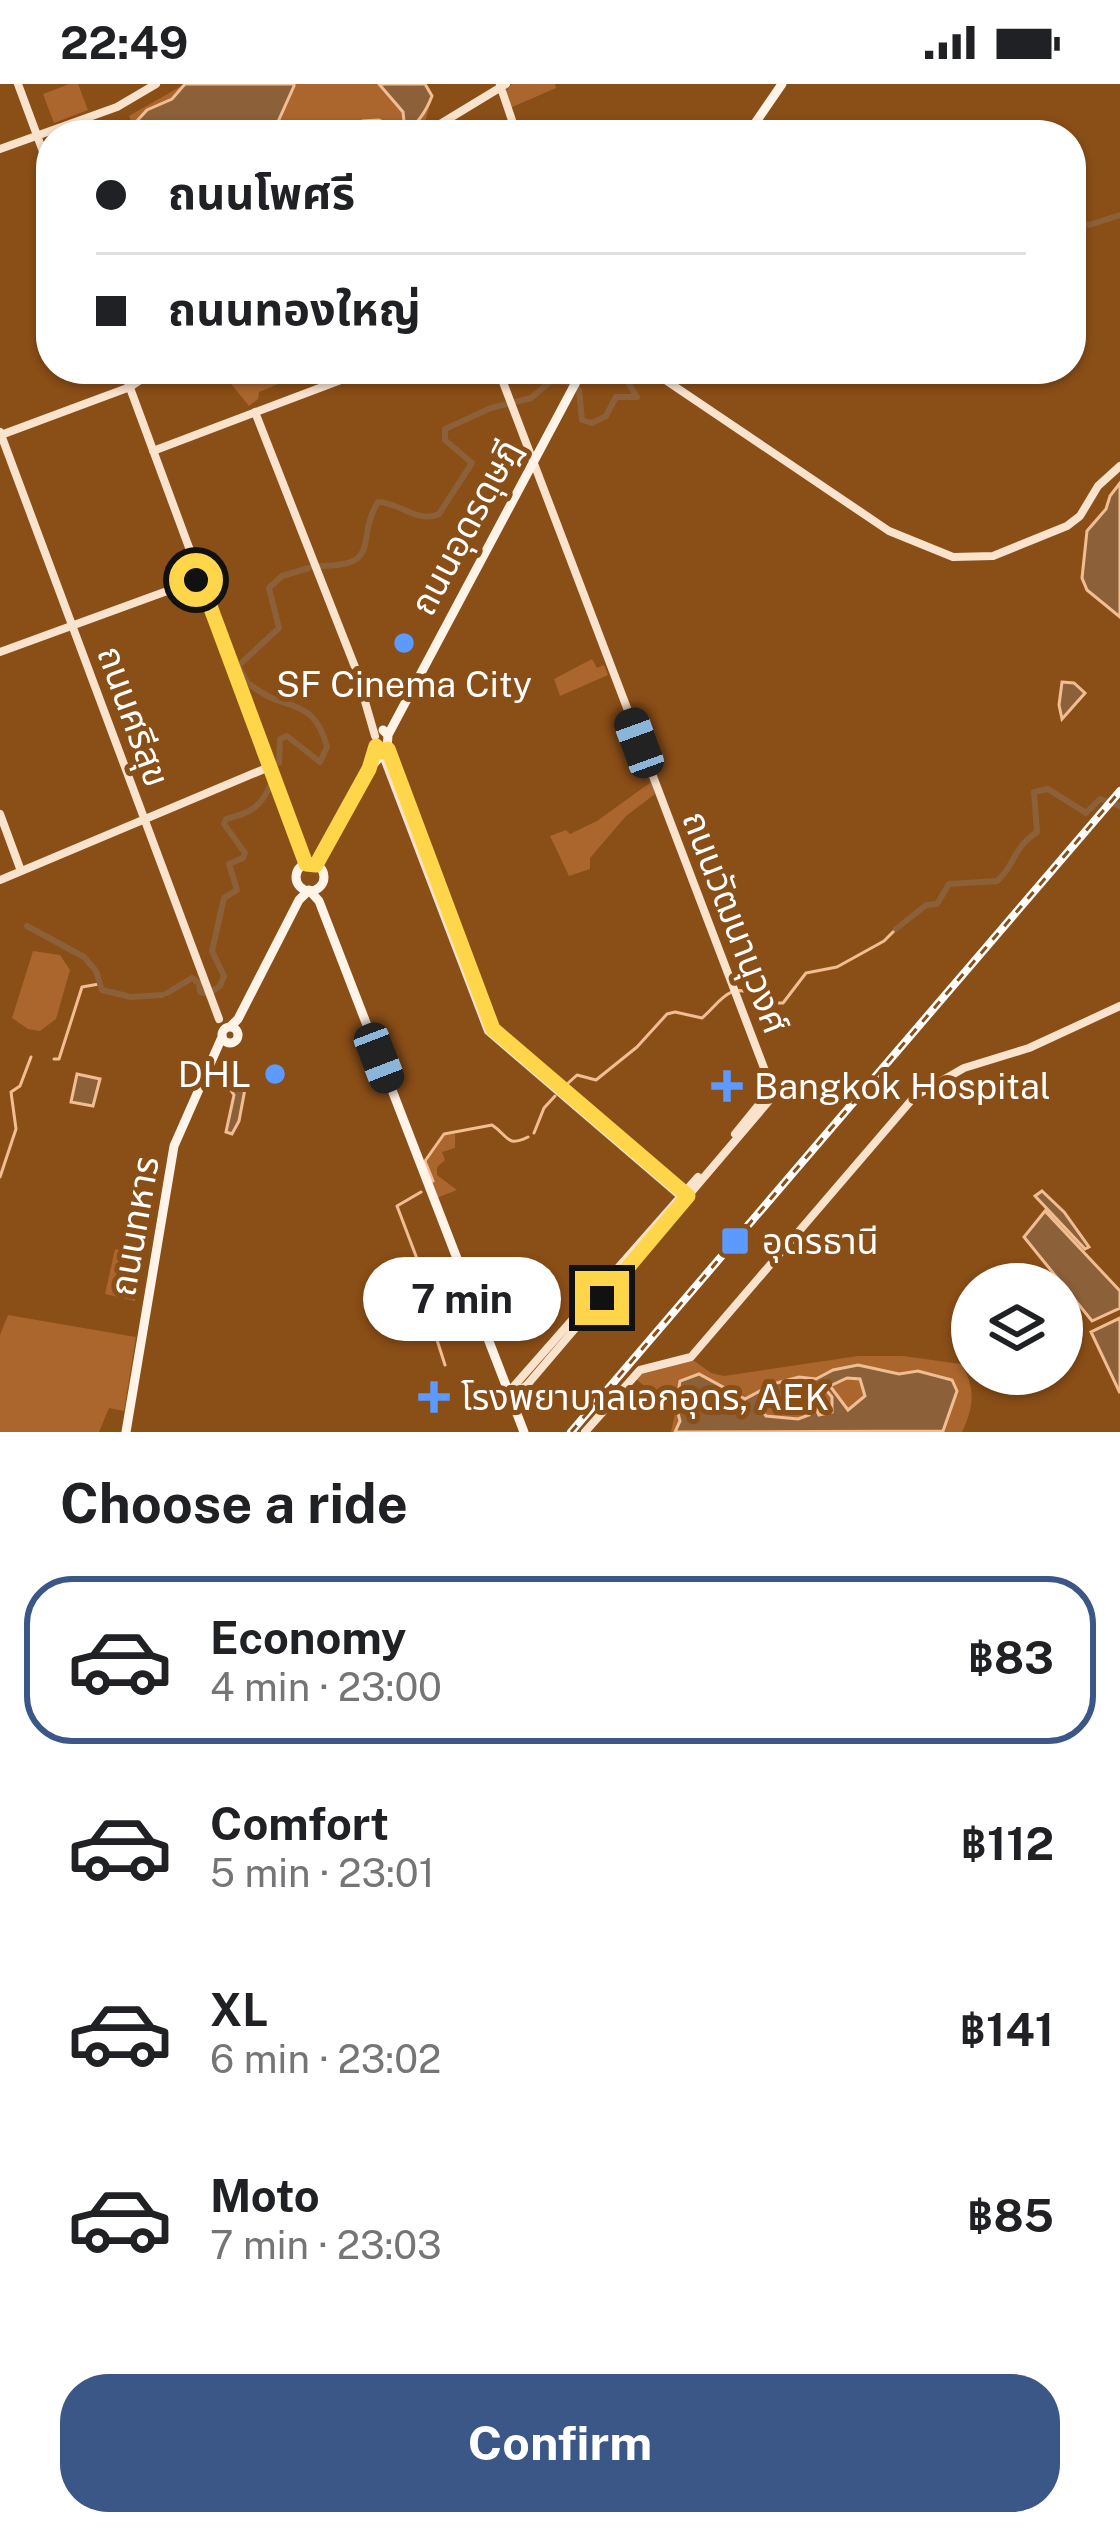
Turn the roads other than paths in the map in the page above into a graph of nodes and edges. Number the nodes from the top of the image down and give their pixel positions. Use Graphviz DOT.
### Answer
graph roads {
  1 [pos="18,84"];
  2 [pos="156,84"];
  3 [pos="782,84"];
  4 [pos="499,87"];
  5 [pos="80,120"];
  6 [pos="447,120"];
  7 [pos="511,120"];
  8 [pos="757,120"];
  9 [pos="36,132"];
  10 [pos="36,135"];
  11 [pos="0,149"];
  12 [pos="129,384"];
  13 [pos="135,384"];
  14 [pos="330,384"];
  15 [pos="504,384"];
  16 [pos="572,384"];
  17 [pos="671,384"];
  18 [pos="130,387"];
  19 [pos="255,412"];
  20 [pos="1,434"];
  21 [pos="153,451"];
  22 [pos="532,459"];
  23 [pos="1120,466"];
  24 [pos="200,579"];
  25 [pos="72,626"];
  26 [pos="0,652"];
  27 [pos="382,741"];
  28 [pos="269,767"];
  29 [pos="0,814"];
  30 [pos="144,820"];
  31 [pos="311,864"];
  32 [pos="21,871"];
  33 [pos="0,880"];
  34 [pos="309,888"];
  35 [pos="1120,1006"];
  36 [pos="219,1019"];
  37 [pos="230,1031"];
  38 [pos="684,1196"];
  39 [pos="506,1395"];
  40 [pos="129,1432"];
  41 [pos="521,1432"];
  42 [pos="585,1432"];
  1 -- 9 [label="street"];
  2 -- 5 [label="street"];
  3 -- 8 [label="main road"];
  4 -- 6 [label="street"];
  4 -- 7 [label="street"];
  10 -- 11 [label="street"];
  12 -- 18 [label="street"];
  13 -- 18 [label="street"];
  14 -- 19 [label="street"];
  15 -- 22 [label="street, ถนนวัฒนานุวงศ์"];
  16 -- 22 [label="main road, ถนนอุดรดุษฎี"];
  17 -- 23 [label="street"];
  18 -- 20 [label="street"];
  18 -- 21 [label="street"];
  19 -- 21 [label="street"];
  19 -- 27 [label="street"];
  20 -- 25 [label="street, ถนนศรีสุข"];
  21 -- 24 [label="street"];
  22 -- 27 [label="main road, ถนนอุดรดุษฎี"];
  22 -- 38 [label="street, ถนนวัฒนานุวงศ์"];
  24 -- 25 [label="street"];
  24 -- 28 [label="street"];
  25 -- 26 [label="street"];
  25 -- 30 [label="street, ถนนศรีสุข"];
  27 -- 31 [label="main road, ถนนอุดรดุษฎี"];
  27 -- 38 [label="street"];
  28 -- 30 [label="street"];
  28 -- 31 [label="street"];
  29 -- 32 [label="street"];
  30 -- 32 [label="street"];
  30 -- 36 [label="street, ถนนศรีสุข"];
  31 -- 34 [label="main road"];
  31 -- 34 [label="main road, ถนนอุดรดุษฎี"];
  32 -- 33 [label="street"];
  34 -- 37 [label="main road, ถนนทหาร"];
  34 -- 39 [label="main road"];
  35 -- 42 [label="street"];
  36 -- 37 [label="main road"];
  37 -- 40 [label="main road, ถนนทหาร"];
  38 -- 39 [label="street"];
  39 -- 41 [label="main road"];
  39 -- 41 [label="main road"];
}
